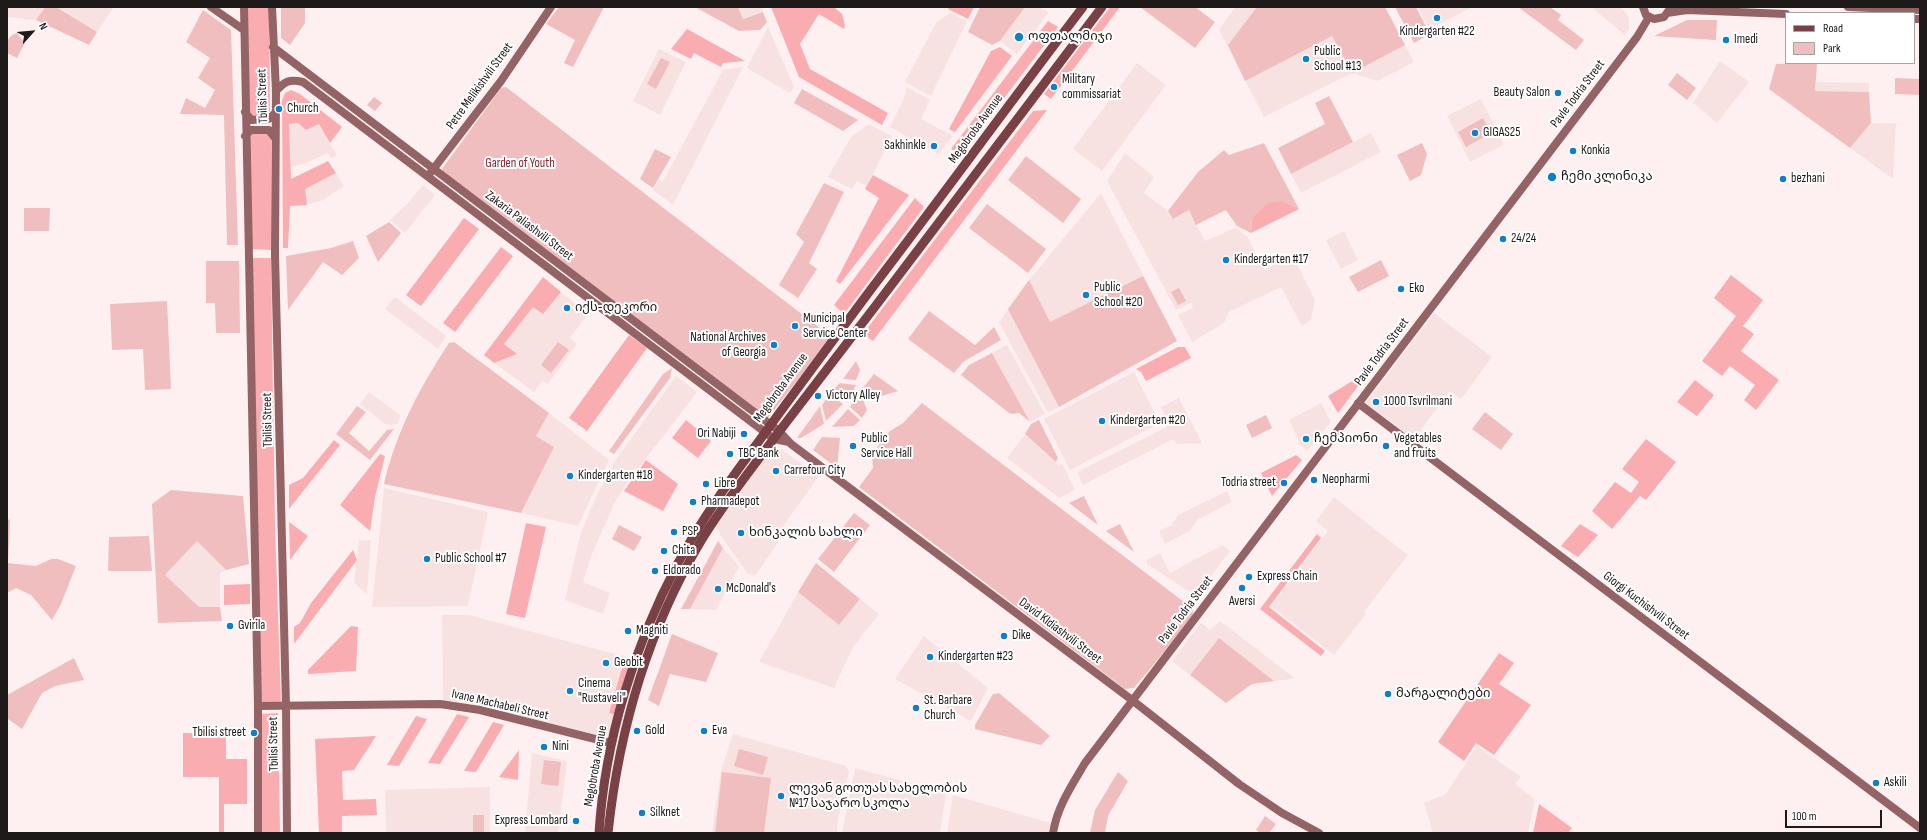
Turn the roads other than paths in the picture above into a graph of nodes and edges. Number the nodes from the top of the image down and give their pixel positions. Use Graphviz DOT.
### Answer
graph roads {
  1 [pos="211,7"];
  2 [pos="244,7"];
  3 [pos="272,7"];
  4 [pos="551,7"];
  5 [pos="1083,7"];
  6 [pos="1102,7"];
  7 [pos="1643,7"];
  8 [pos="1848,7"];
  9 [pos="1668,10"];
  10 [pos="1920,10"];
  11 [pos="1785,14"];
  12 [pos="1649,18"];
  13 [pos="244,30"];
  14 [pos="273,47"];
  15 [pos="276,92"];
  16 [pos="245,112"];
  17 [pos="276,112"];
  18 [pos="245,136"];
  19 [pos="276,138"];
  20 [pos="434,169"];
  21 [pos="427,177"];
  22 [pos="604,298"];
  23 [pos="597,306"];
  24 [pos="1358,403"];
  25 [pos="768,428"];
  26 [pos="776,435"];
  27 [pos="1132,700"];
  28 [pos="258,706"];
  29 [pos="286,706"];
  30 [pos="611,743"];
  31 [pos="1920,828"];
  32 [pos="258,833"];
  33 [pos="287,833"];
  34 [pos="599,833"];
  35 [pos="608,833"];
  36 [pos="1053,833"];
  37 [pos="1320,833"];
  1 -- 13 [label="main road"];
  2 -- 13 [label="main road, Tbilisi Street"];
  3 -- 14 [label="main road, Tbilisi Street"];
  4 -- 20 [label="main road, Petre Melikishvili Street"];
  5 -- 25 [label="main road, Megobroba Avenue"];
  6 -- 26 [label="main road, Megobroba Avenue"];
  7 -- 12 [label="main road"];
  8 -- 10 [label="main road"];
  9 -- 11 [label="main road"];
  9 -- 12 [label="main road"];
  12 -- 24 [label="main road, Pavle Todria Street"];
  13 -- 16 [label="main road, Tbilisi Street"];
  14 -- 15 [label="main road, Tbilisi Street"];
  14 -- 20 [label="main road, Zakaria Paliashvili Street"];
  15 -- 17 [label="main road, Tbilisi Street"];
  15 -- 21 [label="main road, Zakaria Paliashvili Street"];
  16 -- 17 [label="main road"];
  16 -- 18 [label="main road, Tbilisi Street"];
  17 -- 19 [label="main road, Tbilisi Street"];
  18 -- 19 [label="main road"];
  18 -- 28 [label="main road, Tbilisi Street"];
  19 -- 29 [label="main road, Tbilisi Street"];
  20 -- 21 [label="main road, Petre Melikishvili Street"];
  20 -- 22 [label="main road, Zakaria Paliashvili Street"];
  21 -- 23 [label="main road, Zakaria Paliashvili Street"];
  22 -- 23 [label="main road"];
  22 -- 25 [label="main road, Zakaria Paliashvili Street"];
  23 -- 25 [label="main road, Zakaria Paliashvili Street"];
  24 -- 27 [label="main road, Pavle Todria Street"];
  24 -- 31 [label="main road, Giorgi Kuchishvili Street"];
  25 -- 26 [label="main road"];
  25 -- 30 [label="main road, Megobroba Avenue"];
  26 -- 27 [label="main road, David Kldiashvili Street"];
  26 -- 35 [label="main road, Megobroba Avenue"];
  27 -- 36 [label="main road, Pavle Todria Street"];
  27 -- 37 [label="main road, David Kldiashvili Street"];
  28 -- 29 [label="main road, Ivane Machabeli Street"];
  28 -- 32 [label="main road, Tbilisi Street"];
  29 -- 30 [label="main road, Ivane Machabeli Street"];
  29 -- 33 [label="main road, Tbilisi Street"];
  30 -- 34 [label="main road, Megobroba Avenue"];
}
